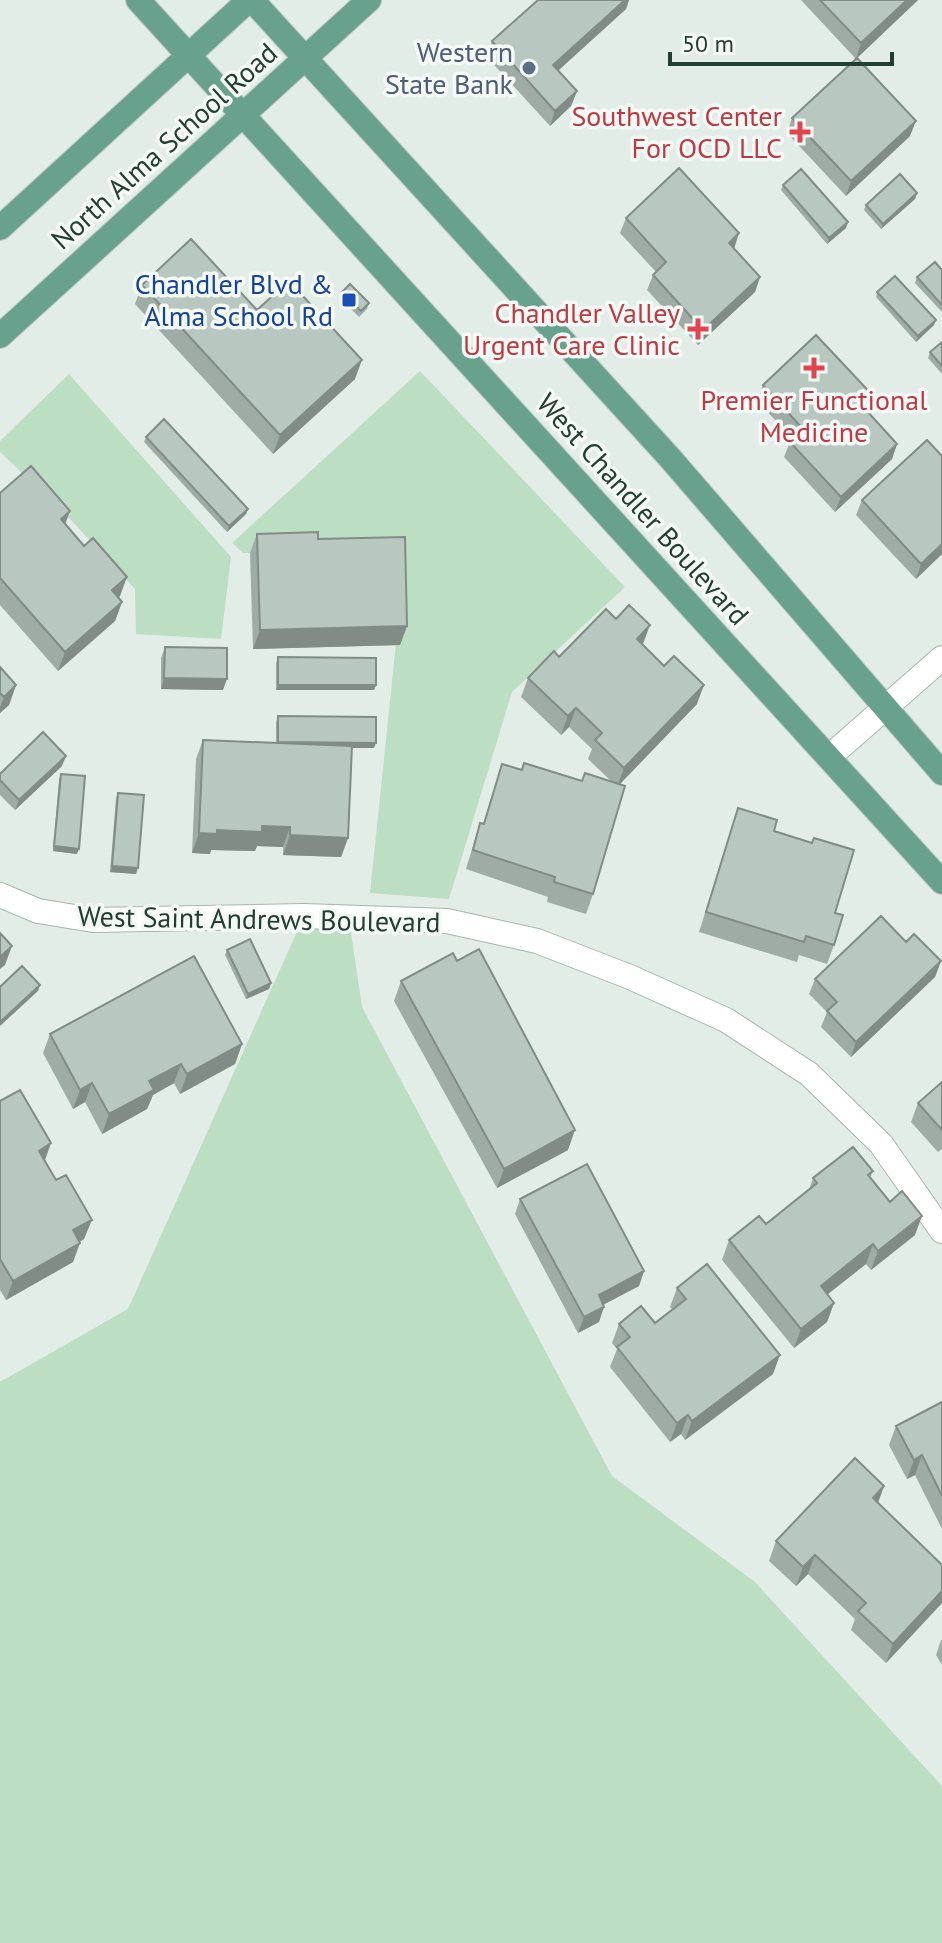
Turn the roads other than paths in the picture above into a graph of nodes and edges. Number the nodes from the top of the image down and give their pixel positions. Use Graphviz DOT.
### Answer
graph roads {
  1 [pos="138,0"];
  2 [pos="251,0"];
  3 [pos="369,0"];
  4 [pos="187,55"];
  5 [pos="305,57"];
  6 [pos="241,114"];
  7 [pos="0,228"];
  8 [pos="0,336"];
  9 [pos="942,658"];
  10 [pos="885,708"];
  11 [pos="829,757"];
  12 [pos="942,773"];
  13 [pos="942,882"];
  14 [pos="0,895"];
  15 [pos="942,1231"];
  1 -- 4 [label="main road, West Chandler Boulevard"];
  2 -- 4 [label="main road, North Alma School Road"];
  2 -- 5 [label="main road, West Chandler Boulevard"];
  3 -- 5 [label="main road, North Alma School Road"];
  4 -- 6 [label="main road, West Chandler Boulevard"];
  4 -- 7 [label="main road, North Alma School Road"];
  5 -- 6 [label="main road, North Alma School Road"];
  5 -- 10 [label="main road, West Chandler Boulevard"];
  6 -- 8 [label="main road, North Alma School Road"];
  6 -- 11 [label="main road, West Chandler Boulevard"];
  9 -- 10 [label="street"];
  10 -- 11 [label="street"];
  10 -- 12 [label="main road, West Chandler Boulevard"];
  11 -- 13 [label="main road, West Chandler Boulevard"];
  14 -- 15 [label="street, West Saint Andrews Boulevard"];
}
